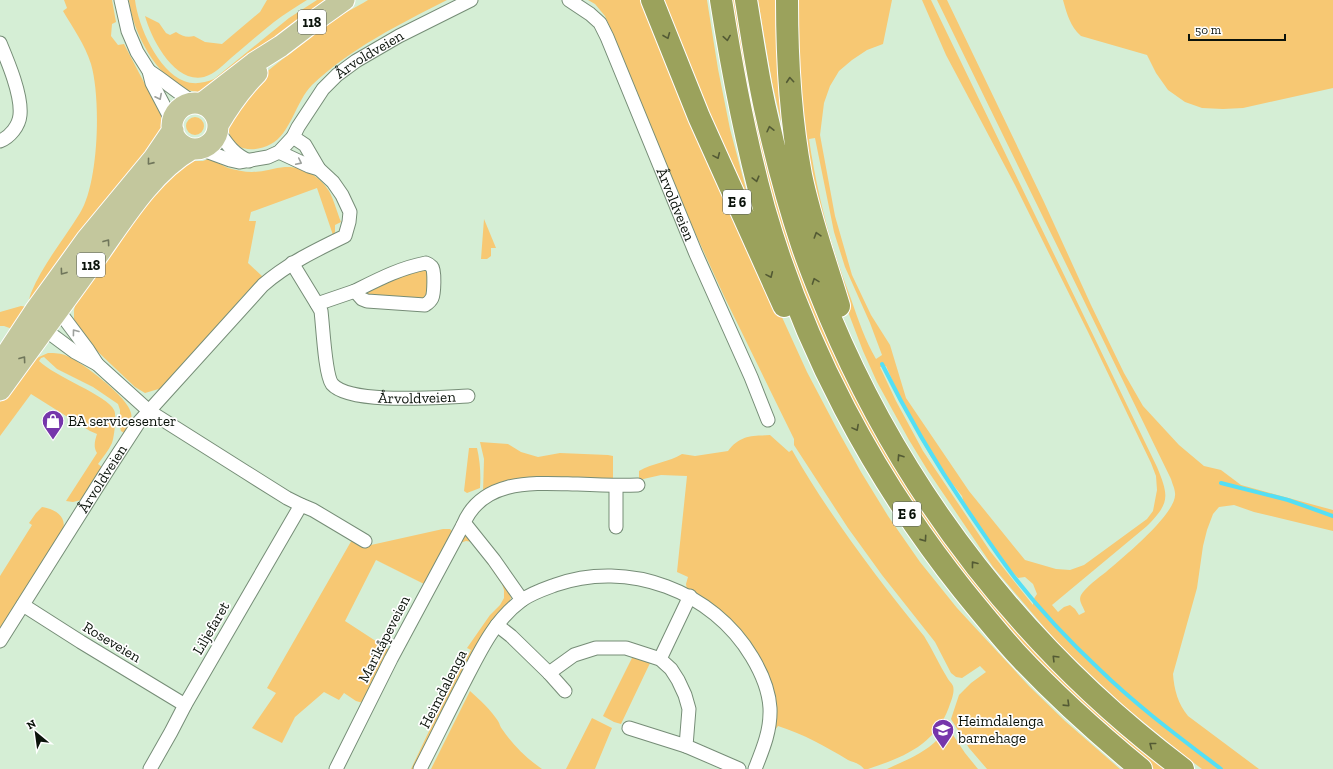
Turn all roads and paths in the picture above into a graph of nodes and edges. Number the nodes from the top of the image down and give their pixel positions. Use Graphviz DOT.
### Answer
graph roads {
  1 [pos="121,0"];
  2 [pos="344,0"];
  3 [pos="471,0"];
  4 [pos="569,0"];
  5 [pos="652,0"];
  6 [pos="721,0"];
  7 [pos="746,0"];
  8 [pos="787,0"];
  9 [pos="0,43"];
  10 [pos="282,46"];
  11 [pos="149,71"];
  12 [pos="198,104"];
  13 [pos="173,126"];
  14 [pos="218,128"];
  15 [pos="293,137"];
  16 [pos="0,141"];
  17 [pos="196,149"];
  18 [pos="279,152"];
  19 [pos="249,160"];
  20 [pos="319,169"];
  21 [pos="292,263"];
  22 [pos="355,291"];
  23 [pos="317,304"];
  24 [pos="58,310"];
  25 [pos="40,320"];
  26 [pos="0,364"];
  27 [pos="97,364"];
  28 [pos="858,380"];
  29 [pos="0,390"];
  30 [pos="837,394"];
  31 [pos="468,396"];
  32 [pos="149,411"];
  33 [pos="768,420"];
  34 [pos="638,485"];
  35 [pos="616,486"];
  36 [pos="301,505"];
  37 [pos="463,525"];
  38 [pos="616,527"];
  39 [pos="365,541"];
  40 [pos="690,596"];
  41 [pos="522,600"];
  42 [pos="23,605"];
  43 [pos="497,625"];
  44 [pos="0,640"];
  45 [pos="660,659"];
  46 [pos="549,673"];
  47 [pos="565,691"];
  48 [pos="185,704"];
  49 [pos="629,728"];
  50 [pos="686,746"];
  51 [pos="150,769"];
  52 [pos="336,769"];
  53 [pos="420,769"];
  54 [pos="739,769"];
  55 [pos="755,769"];
  56 [pos="1141,769"];
  57 [pos="1183,769"];
  1 -- 11 [label="street"];
  2 -- 10 [label="main road, 118"];
  3 -- 15 [label="street, Årvoldveien"];
  4 -- 33 [label="street, Årvoldveien"];
  5 -- 30 [label="highway, E 6, one-way"];
  6 -- 30 [label="highway, E 6, one-way"];
  28 -- 7 [label="highway, E 6, one-way"];
  28 -- 8 [label="highway, E 6, one-way"];
  9 -- 16 [label="street"];
  10 -- 12 [label="main road, 118"];
  10 -- 14 [label="main road, 118"];
  11 -- 12 [label="street"];
  11 -- 13 [label="street, one-way"];
  12 -- 13 [label="main road, 118"];
  12 -- 14 [label="main road"];
  13 -- 17 [label="main road"];
  13 -- 25 [label="main road, 118, one-way"];
  14 -- 17 [label="main road, 118"];
  14 -- 19 [label="street"];
  15 -- 18 [label="street, Årvoldveien"];
  15 -- 20 [label="street, Årvoldveien"];
  17 -- 19 [label="street, Årvoldveien"];
  24 -- 17 [label="main road, 118, one-way"];
  18 -- 19 [label="street, Årvoldveien"];
  18 -- 20 [label="street, Årvoldveien, one-way"];
  20 -- 21 [label="street, Årvoldveien"];
  21 -- 23 [label="street, Årvoldveien"];
  21 -- 32 [label="street, Årvoldveien"];
  22 -- 22 [label="street"];
  22 -- 23 [label="street"];
  23 -- 31 [label="street, Årvoldveien"];
  24 -- 25 [label="main road, 118"];
  27 -- 24 [label="street, one-way"];
  25 -- 26 [label="main road, 118"];
  25 -- 27 [label="street"];
  29 -- 25 [label="main road, 118, one-way"];
  27 -- 32 [label="street"];
  57 -- 28 [label="highway, E 6, one-way"];
  30 -- 56 [label="highway, E 6, one-way"];
  32 -- 36 [label="street"];
  32 -- 42 [label="street, Årvoldveien"];
  34 -- 35 [label="street, Marikåpeveien"];
  35 -- 37 [label="street, Marikåpeveien"];
  35 -- 38 [label="street"];
  36 -- 39 [label="street"];
  36 -- 48 [label="street, Liljefaret"];
  37 -- 41 [label="street"];
  37 -- 52 [label="street, Marikåpeveien"];
  40 -- 41 [label="street, Heimdalenga"];
  40 -- 45 [label="street"];
  40 -- 55 [label="street, Heimdalenga"];
  41 -- 43 [label="street, Heimdalenga"];
  42 -- 44 [label="street, Årvoldveien"];
  42 -- 48 [label="street, Roseveien"];
  43 -- 46 [label="street"];
  43 -- 53 [label="street, Heimdalenga"];
  45 -- 46 [label="street"];
  45 -- 50 [label="street"];
  46 -- 47 [label="street"];
  48 -- 51 [label="street, Liljefaret"];
  49 -- 50 [label="street"];
  50 -- 54 [label="street"];
}
